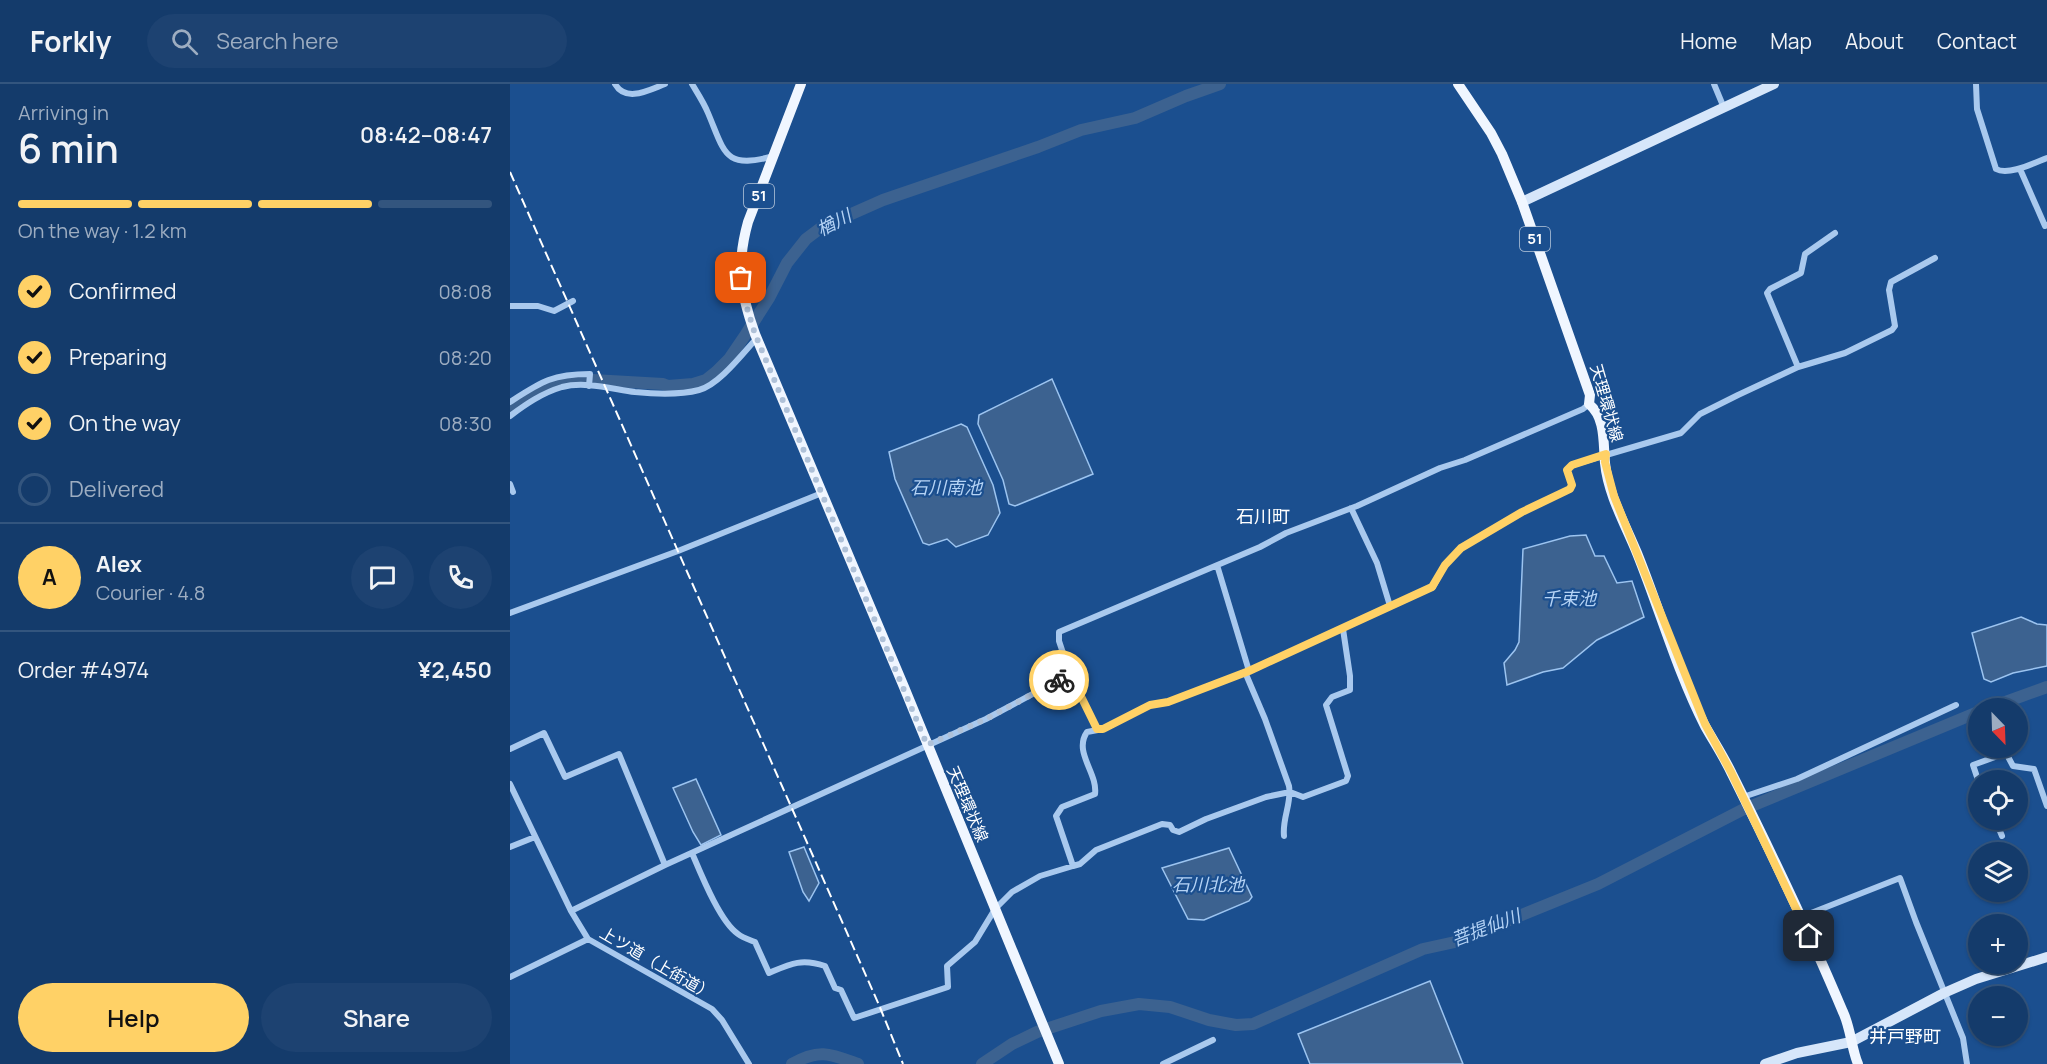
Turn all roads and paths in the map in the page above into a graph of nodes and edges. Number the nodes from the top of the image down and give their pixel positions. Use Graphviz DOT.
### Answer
graph roads {
  1 [pos="615,84"];
  2 [pos="665,84"];
  3 [pos="692,84"];
  4 [pos="801,84"];
  5 [pos="1460,84"];
  6 [pos="1714,84"];
  7 [pos="1774,84"];
  8 [pos="1977,84"];
  9 [pos="1724,108"];
  10 [pos="774,156"];
  11 [pos="2047,158"];
  12 [pos="2020,169"];
  13 [pos="1522,202"];
  14 [pos="2047,225"];
  15 [pos="1835,233"];
  16 [pos="1935,258"];
  17 [pos="573,301"];
  18 [pos="510,306"];
  19 [pos="756,336"];
  20 [pos="1798,368"];
  21 [pos="589,386"];
  22 [pos="511,400"];
  23 [pos="1589,404"];
  24 [pos="518,410"];
  25 [pos="510,416"];
  26 [pos="1606,454"];
  27 [pos="510,484"];
  28 [pos="513,492"];
  29 [pos="822,493"];
  30 [pos="1351,508"];
  31 [pos="1217,565"];
  32 [pos="1390,606"];
  33 [pos="510,614"];
  34 [pos="1343,629"];
  35 [pos="1247,672"];
  36 [pos="1070,674"];
  37 [pos="1956,705"];
  38 [pos="1097,729"];
  39 [pos="927,745"];
  40 [pos="510,749"];
  41 [pos="1975,770"];
  42 [pos="510,784"];
  43 [pos="1290,792"];
  44 [pos="1744,799"];
  45 [pos="2047,806"];
  46 [pos="2000,830"];
  47 [pos="1284,836"];
  48 [pos="2002,836"];
  49 [pos="535,837"];
  50 [pos="510,847"];
  51 [pos="692,853"];
  52 [pos="665,865"];
  53 [pos="1073,866"];
  54 [pos="995,909"];
  55 [pos="571,911"];
  56 [pos="1801,917"];
  57 [pos="588,939"];
  58 [pos="2047,957"];
  59 [pos="510,977"];
  60 [pos="1944,993"];
  61 [pos="1213,1040"];
  62 [pos="1851,1042"];
  63 [pos="749,1064"];
  64 [pos="1059,1064"];
  65 [pos="1163,1064"];
  66 [pos="1765,1064"];
  67 [pos="1858,1064"];
  68 [pos="1967,1064"];
  1 -- 2 [label="street"];
  3 -- 10 [label="street"];
  4 -- 10 [label="main road, 天理環状線 / 51"];
  5 -- 13 [label="main road, 天理環状線 / 51"];
  6 -- 9 [label="street"];
  7 -- 9 [label="street"];
  8 -- 12 [label="street"];
  9 -- 13 [label="street"];
  10 -- 19 [label="main road, 天理環状線 / 51"];
  11 -- 12 [label="street"];
  12 -- 14 [label="street"];
  13 -- 23 [label="main road, 天理環状線 / 51"];
  15 -- 20 [label="street"];
  16 -- 20 [label="street"];
  17 -- 18 [label="street"];
  19 -- 21 [label="street"];
  19 -- 29 [label="main road, 天理環状線 / 51"];
  20 -- 26 [label="street"];
  21 -- 22 [label="street"];
  21 -- 24 [label="street"];
  22 -- 24 [label="street"];
  23 -- 26 [label="main road, 天理環状線 / 51"];
  23 -- 30 [label="street"];
  24 -- 25 [label="street"];
  26 -- 32 [label="street"];
  26 -- 44 [label="main road, 天理環状線 / 51"];
  27 -- 28 [label="street"];
  29 -- 33 [label="street"];
  29 -- 39 [label="main road, 天理環状線 / 51"];
  30 -- 31 [label="street"];
  30 -- 32 [label="street"];
  31 -- 35 [label="street"];
  31 -- 36 [label="street"];
  32 -- 34 [label="street"];
  34 -- 35 [label="street"];
  34 -- 43 [label="street"];
  35 -- 38 [label="street"];
  35 -- 43 [label="street"];
  36 -- 38 [label="street"];
  36 -- 39 [label="street"];
  37 -- 44 [label="street"];
  38 -- 53 [label="street"];
  39 -- 51 [label="street"];
  39 -- 54 [label="main road, 天理環状線 / 51"];
  40 -- 52 [label="street"];
  41 -- 45 [label="street"];
  42 -- 49 [label="street, 上ツ道（上街道）"];
  43 -- 47 [label="street"];
  43 -- 53 [label="street"];
  44 -- 56 [label="main road, 天理環状線 / 51"];
  46 -- 48 [label="street"];
  49 -- 50 [label="street"];
  49 -- 55 [label="street, 上ツ道（上街道）"];
  51 -- 52 [label="street"];
  51 -- 54 [label="street"];
  52 -- 55 [label="street"];
  53 -- 54 [label="street"];
  54 -- 64 [label="main road, 天理環状線 / 51"];
  55 -- 57 [label="street, 上ツ道（上街道）"];
  56 -- 60 [label="street"];
  56 -- 62 [label="main road, 天理環状線 / 51"];
  57 -- 59 [label="street"];
  57 -- 63 [label="street, 上ツ道（上街道）"];
  58 -- 60 [label="street"];
  60 -- 62 [label="street"];
  60 -- 68 [label="street"];
  61 -- 65 [label="street"];
  62 -- 66 [label="street"];
  62 -- 67 [label="main road, 天理環状線 / 51"];
}
